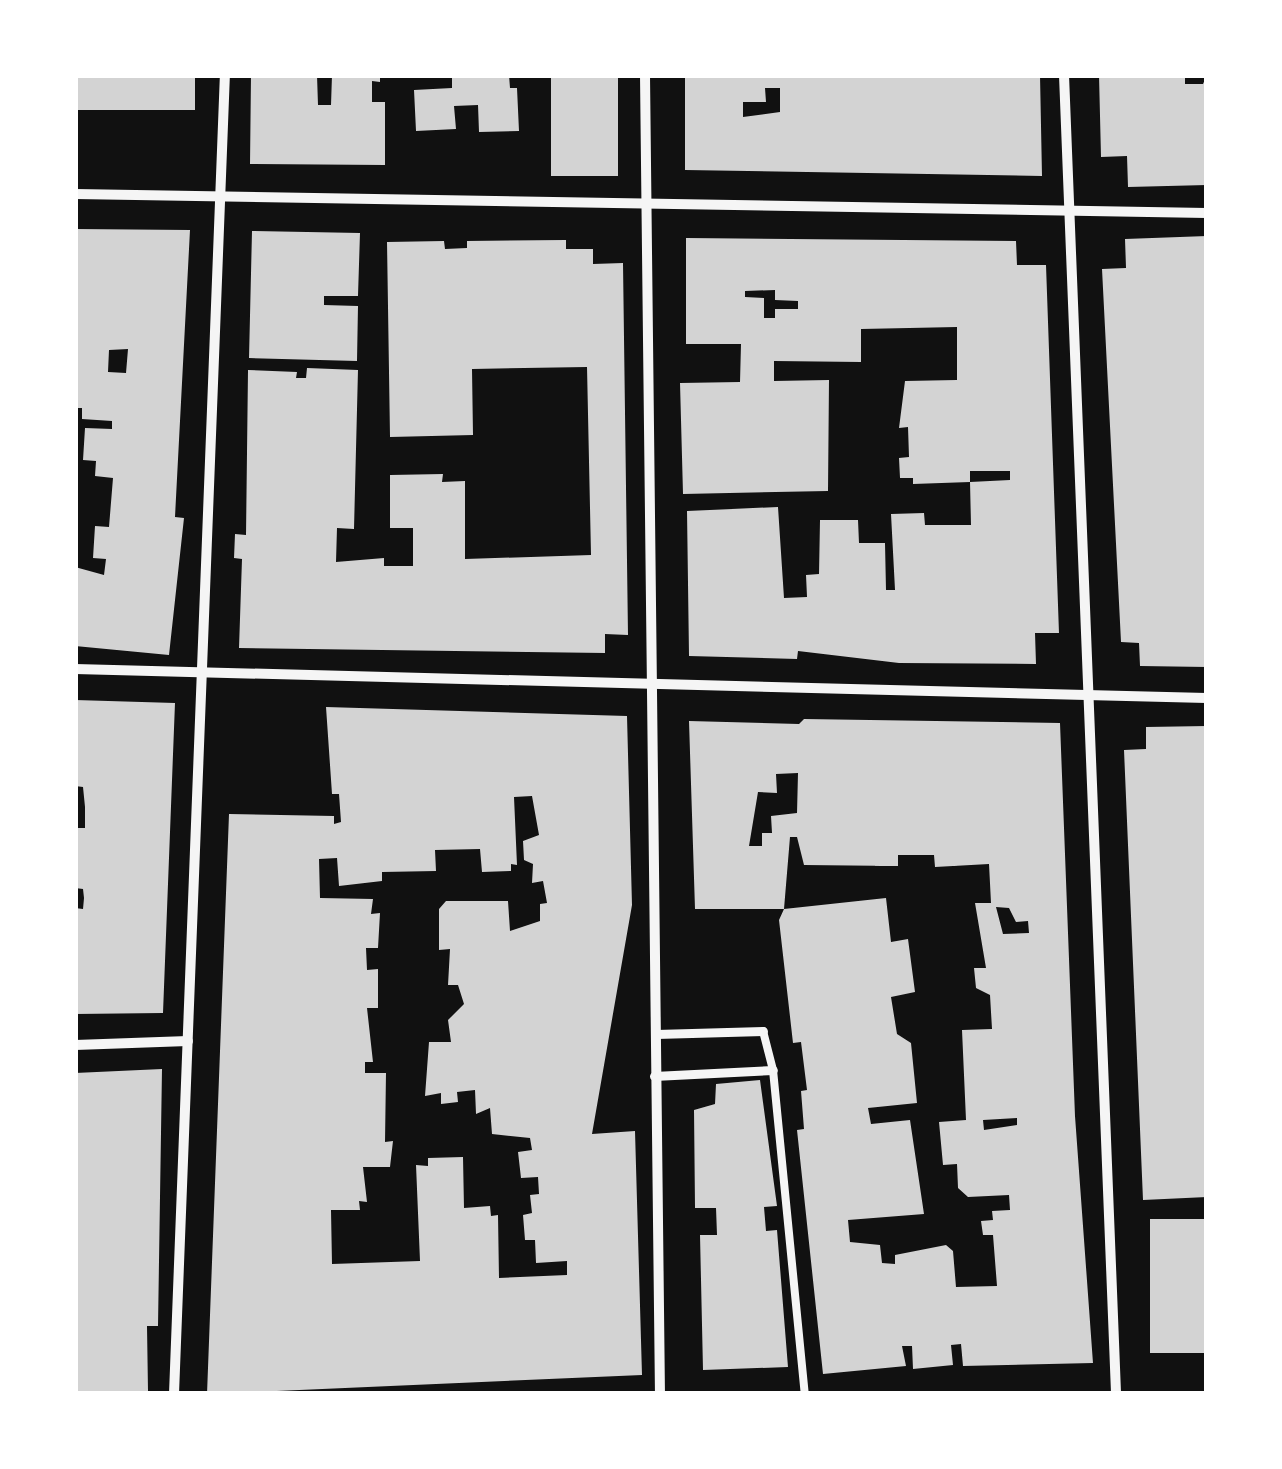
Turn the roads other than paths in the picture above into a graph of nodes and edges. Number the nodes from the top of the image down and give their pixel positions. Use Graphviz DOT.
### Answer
graph roads {
  1 [pos="226,75"];
  2 [pos="645,75"];
  3 [pos="1064,75"];
  4 [pos="75,194"];
  5 [pos="220,194"];
  6 [pos="646,206"];
  7 [pos="1069,210"];
  8 [pos="1207,213"];
  9 [pos="75,669"];
  10 [pos="202,672"];
  11 [pos="652,684"];
  12 [pos="1088,696"];
  13 [pos="1207,698"];
  14 [pos="763,1031"];
  15 [pos="656,1034"];
  16 [pos="188,1041"];
  17 [pos="75,1045"];
  18 [pos="773,1070"];
  19 [pos="654,1076"];
  20 [pos="174,1394"];
  21 [pos="660,1394"];
  22 [pos="805,1394"];
  23 [pos="1116,1394"];
  1 -- 5 [label="street"];
  2 -- 6 [label="street"];
  3 -- 7 [label="street"];
  4 -- 5 [label="street"];
  5 -- 6 [label="street"];
  5 -- 10 [label="street"];
  6 -- 7 [label="street"];
  6 -- 11 [label="street"];
  7 -- 8 [label="street"];
  7 -- 12 [label="street"];
  9 -- 10 [label="street"];
  10 -- 11 [label="street"];
  10 -- 16 [label="street"];
  11 -- 12 [label="street"];
  11 -- 15 [label="street"];
  12 -- 13 [label="street"];
  12 -- 23 [label="street"];
  14 -- 15 [label="street"];
  14 -- 18 [label="lane"];
  15 -- 19 [label="street"];
  16 -- 17 [label="street"];
  16 -- 20 [label="street"];
  18 -- 19 [label="street"];
  18 -- 22 [label="lane"];
  19 -- 21 [label="street"];
}
